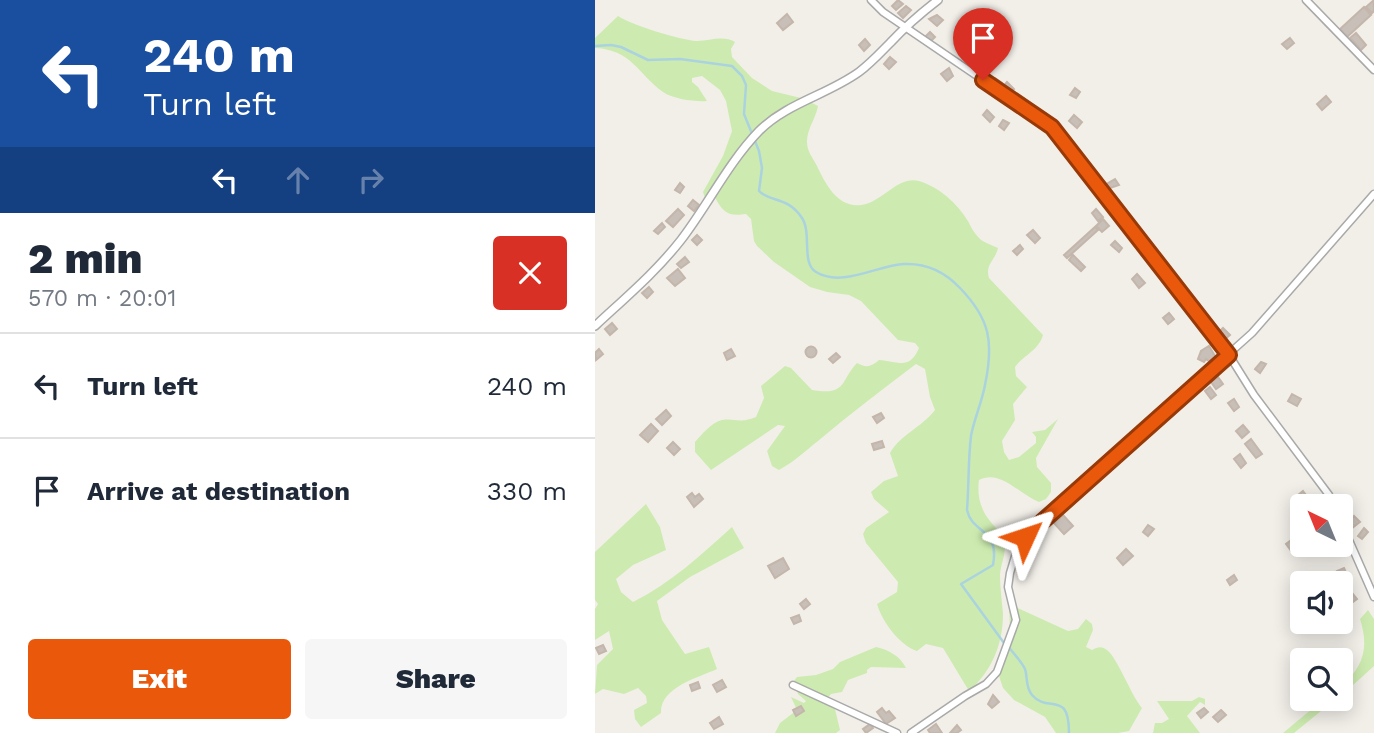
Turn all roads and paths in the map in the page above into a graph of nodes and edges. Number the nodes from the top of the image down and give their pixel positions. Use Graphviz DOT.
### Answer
graph roads {
  1 [pos="871,0"];
  2 [pos="938,0"];
  3 [pos="1306,0"];
  4 [pos="907,26"];
  5 [pos="1374,70"];
  6 [pos="1374,194"];
  7 [pos="595,326"];
  8 [pos="1229,355"];
  9 [pos="1328,494"];
  10 [pos="1353,549"];
  11 [pos="1374,597"];
  12 [pos="793,685"];
  13 [pos="897,733"];
  14 [pos="911,733"];
  1 -- 4 [label="street"];
  2 -- 4 [label="street"];
  3 -- 5 [label="street"];
  4 -- 7 [label="street"];
  4 -- 8 [label="street"];
  6 -- 8 [label="street"];
  8 -- 9 [label="street"];
  8 -- 14 [label="street"];
  10 -- 11 [label="street"];
  12 -- 13 [label="street"];
}
